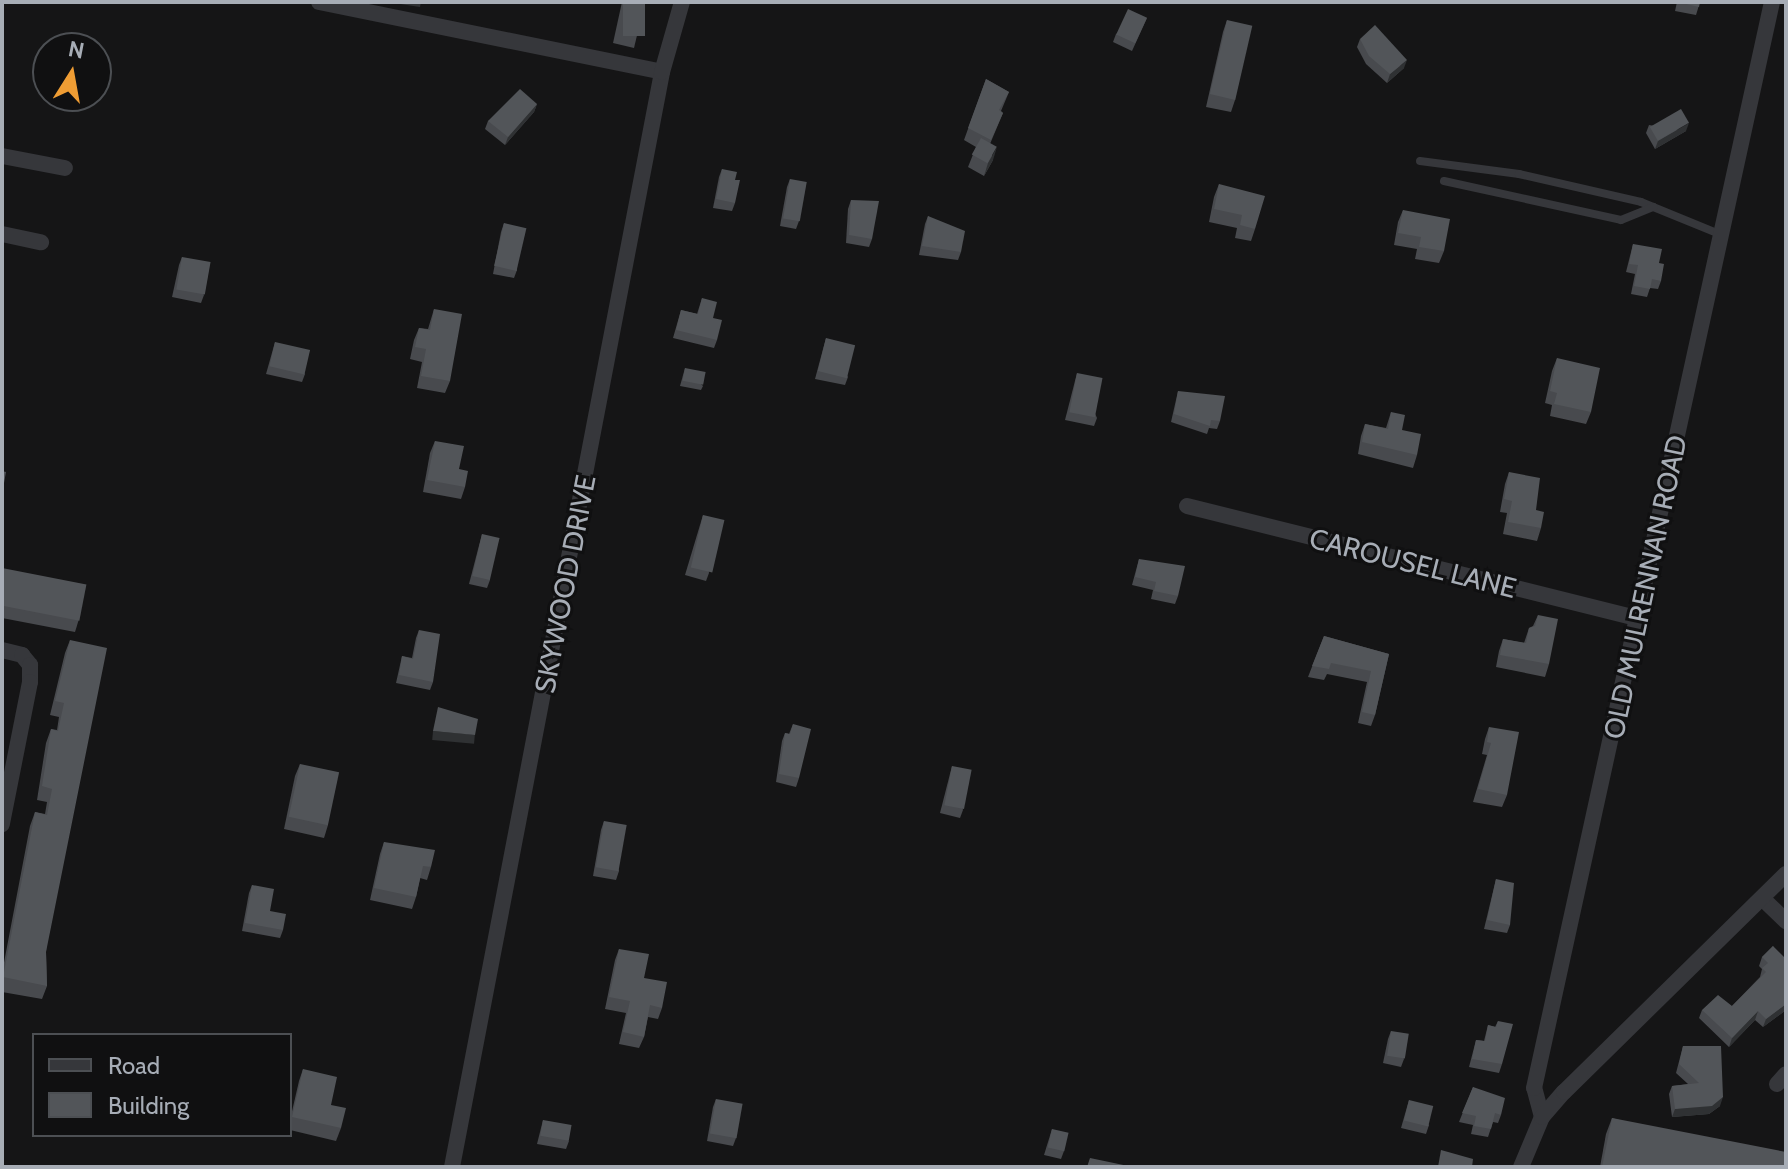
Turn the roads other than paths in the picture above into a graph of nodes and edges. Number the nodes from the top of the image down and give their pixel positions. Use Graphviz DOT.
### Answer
graph roads {
  1 [pos="319,2"];
  2 [pos="682,2"];
  3 [pos="1772,2"];
  4 [pos="662,72"];
  5 [pos="2,156"];
  6 [pos="1420,161"];
  7 [pos="65,168"];
  8 [pos="1444,181"];
  9 [pos="1653,207"];
  10 [pos="2,234"];
  11 [pos="1722,235"];
  12 [pos="41,242"];
  13 [pos="1187,506"];
  14 [pos="1639,619"];
  15 [pos="2,650"];
  16 [pos="2,824"];
  17 [pos="1786,874"];
  18 [pos="1763,899"];
  19 [pos="1786,921"];
  20 [pos="1542,1117"];
  21 [pos="452,1167"];
  22 [pos="1521,1167"];
  1 -- 4 [label="street"];
  2 -- 4 [label="street, SKYWOOD DRIVE"];
  3 -- 11 [label="street, OLD MULRENNAN ROAD"];
  4 -- 21 [label="street, SKYWOOD DRIVE"];
  5 -- 7 [label="street"];
  6 -- 9 [label="lane"];
  8 -- 9 [label="lane"];
  9 -- 11 [label="lane"];
  10 -- 12 [label="street"];
  11 -- 14 [label="street, OLD MULRENNAN ROAD"];
  13 -- 14 [label="street, CAROUSEL LANE"];
  14 -- 20 [label="street, OLD MULRENNAN ROAD"];
  15 -- 16 [label="street"];
  17 -- 18 [label="street"];
  18 -- 19 [label="street"];
  18 -- 20 [label="street"];
  20 -- 22 [label="street"];
}
